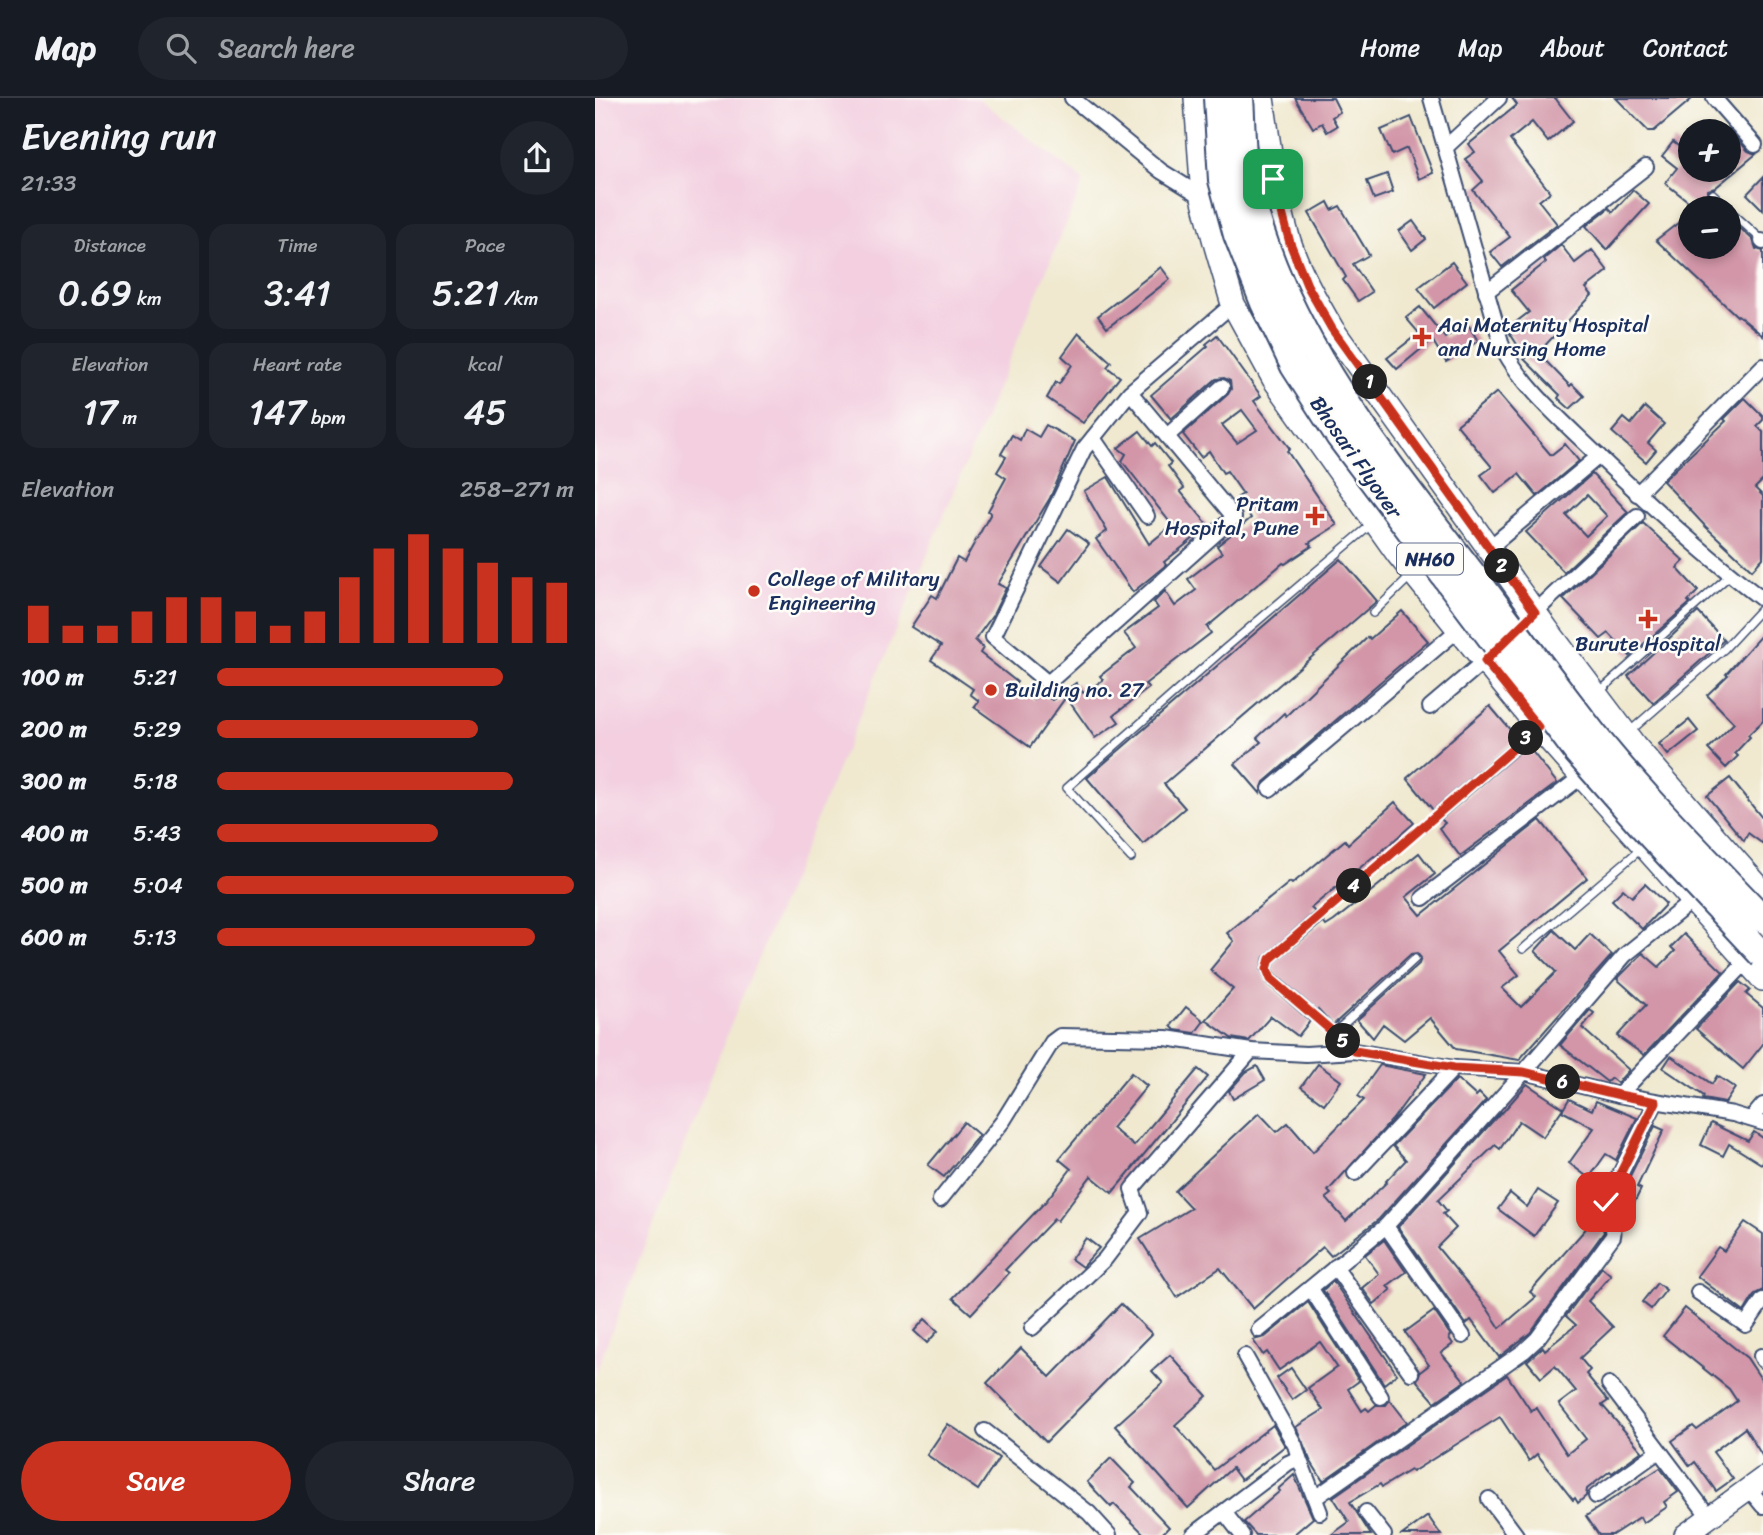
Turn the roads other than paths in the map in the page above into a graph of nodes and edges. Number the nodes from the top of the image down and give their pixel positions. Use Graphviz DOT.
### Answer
graph roads {
  1 [pos="1072,98"];
  2 [pos="1196,98"];
  3 [pos="1216,98"];
  4 [pos="1240,98"];
  5 [pos="1262,98"];
  6 [pos="1431,98"];
  7 [pos="1499,98"];
  8 [pos="1714,98"];
  9 [pos="1755,145"];
  10 [pos="1446,148"];
  11 [pos="1646,167"];
  12 [pos="1203,197"];
  13 [pos="1741,221"];
  14 [pos="1763,241"];
  15 [pos="1486,292"];
  16 [pos="1233,304"];
  17 [pos="1763,366"];
  18 [pos="1221,387"];
  19 [pos="1130,392"];
  20 [pos="1167,436"];
  21 [pos="1093,438"];
  22 [pos="1599,456"];
  23 [pos="1637,494"];
  24 [pos="1147,516"];
  25 [pos="1637,516"];
  26 [pos="1375,522"];
  27 [pos="1489,548"];
  28 [pos="1415,573"];
  29 [pos="1731,574"];
  30 [pos="1762,598"];
  31 [pos="1535,612"];
  32 [pos="1373,613"];
  33 [pos="1459,629"];
  34 [pos="1485,661"];
  35 [pos="1596,695"];
  36 [pos="1430,707"];
  37 [pos="1538,727"];
  38 [pos="1626,735"];
  39 [pos="1581,777"];
  40 [pos="1271,789"];
  41 [pos="1643,846"];
  42 [pos="1131,858"];
  43 [pos="1763,892"];
  44 [pos="1423,898"];
  45 [pos="1692,901"];
  46 [pos="1763,919"];
  47 [pos="1523,949"];
  48 [pos="1755,958"];
  49 [pos="1415,959"];
  50 [pos="1763,979"];
  51 [pos="1334,1033"];
  52 [pos="1251,1051"];
  53 [pos="1355,1051"];
  54 [pos="1454,1068"];
  55 [pos="1524,1072"];
  56 [pos="1619,1095"];
  57 [pos="1656,1102"];
  58 [pos="1763,1105"];
  59 [pos="1757,1121"];
  60 [pos="1355,1173"];
  61 [pos="940,1200"];
  62 [pos="1386,1226"];
  63 [pos="1335,1267"];
  64 [pos="1311,1289"];
  65 [pos="1698,1292"];
  66 [pos="1763,1300"];
  67 [pos="1032,1328"];
  68 [pos="1259,1331"];
  69 [pos="1463,1336"];
  70 [pos="1245,1356"];
  71 [pos="1411,1373"];
  72 [pos="1609,1384"];
  73 [pos="1381,1397"];
  74 [pos="985,1431"];
  75 [pos="1659,1451"];
  76 [pos="1299,1458"];
  77 [pos="1756,1483"];
  78 [pos="1595,1496"];
  79 [pos="1315,1497"];
  80 [pos="1489,1499"];
  81 [pos="1763,1506"];
  82 [pos="1224,1511"];
  83 [pos="1320,1512"];
  84 [pos="1366,1512"];
  85 [pos="1710,1518"];
  86 [pos="1109,1535"];
  87 [pos="1193,1535"];
  88 [pos="1242,1535"];
  89 [pos="1384,1535"];
  90 [pos="1516,1535"];
  91 [pos="1685,1535"];
  1 -- 12 [label="street"];
  2 -- 12 [label="main road"];
  3 -- 48 [label="highway, Bhosari Flyover / NH60, bridge"];
  4 -- 46 [label="highway, Bhosari Flyover / NH60, bridge"];
  5 -- 27 [label="main road"];
  6 -- 10 [label="street"];
  7 -- 10 [label="street"];
  8 -- 9 [label="street"];
  10 -- 15 [label="street"];
  11 -- 15 [label="street"];
  12 -- 16 [label="main road"];
  13 -- 14 [label="lane"];
  15 -- 22 [label="street"];
  16 -- 19 [label="street"];
  16 -- 26 [label="main road"];
  17 -- 23 [label="street"];
  18 -- 20 [label="street"];
  19 -- 20 [label="street"];
  19 -- 21 [label="street"];
  20 -- 21 [label="street"];
  21 -- 24 [label="street"];
  22 -- 23 [label="street"];
  22 -- 27 [label="street"];
  23 -- 29 [label="street"];
  25 -- 31 [label="street"];
  26 -- 28 [label="main road"];
  26 -- 42 [label="lane"];
  27 -- 31 [label="main road"];
  28 -- 32 [label="lane"];
  28 -- 33 [label="main road"];
  29 -- 30 [label="street"];
  29 -- 35 [label="lane"];
  30 -- 38 [label="lane"];
  31 -- 34 [label="street"];
  31 -- 35 [label="main road"];
  33 -- 34 [label="main road"];
  33 -- 40 [label="street"];
  34 -- 36 [label="street"];
  34 -- 37 [label="main road"];
  35 -- 38 [label="main road"];
  37 -- 39 [label="main road"];
  37 -- 51 [label="lane"];
  38 -- 43 [label="main road"];
  39 -- 41 [label="main road"];
  39 -- 44 [label="street"];
  41 -- 45 [label="main road"];
  41 -- 47 [label="lane"];
  45 -- 48 [label="main road"];
  45 -- 55 [label="street"];
  48 -- 50 [label="main road"];
  48 -- 56 [label="street"];
  49 -- 51 [label="lane"];
  51 -- 53 [label="lane"];
  52 -- 53 [label="street"];
  52 -- 61 [label="street"];
  52 -- 67 [label="street"];
  53 -- 54 [label="street"];
  54 -- 55 [label="street"];
  54 -- 60 [label="street"];
  55 -- 56 [label="street"];
  55 -- 62 [label="street"];
  56 -- 57 [label="street"];
  57 -- 59 [label="street"];
  57 -- 79 [label="street"];
  58 -- 59 [label="street"];
  62 -- 63 [label="street"];
  62 -- 69 [label="street"];
  63 -- 64 [label="street"];
  63 -- 71 [label="street"];
  64 -- 68 [label="street"];
  64 -- 73 [label="street"];
  65 -- 66 [label="street"];
  70 -- 76 [label="street"];
  72 -- 75 [label="street"];
  74 -- 86 [label="street"];
  75 -- 78 [label="street"];
  75 -- 85 [label="street"];
  76 -- 79 [label="street"];
  76 -- 82 [label="street"];
  77 -- 81 [label="street"];
  77 -- 85 [label="street"];
  79 -- 83 [label="street"];
  80 -- 90 [label="street"];
  82 -- 87 [label="street"];
  82 -- 88 [label="street"];
  84 -- 89 [label="street"];
  85 -- 91 [label="street"];
}
